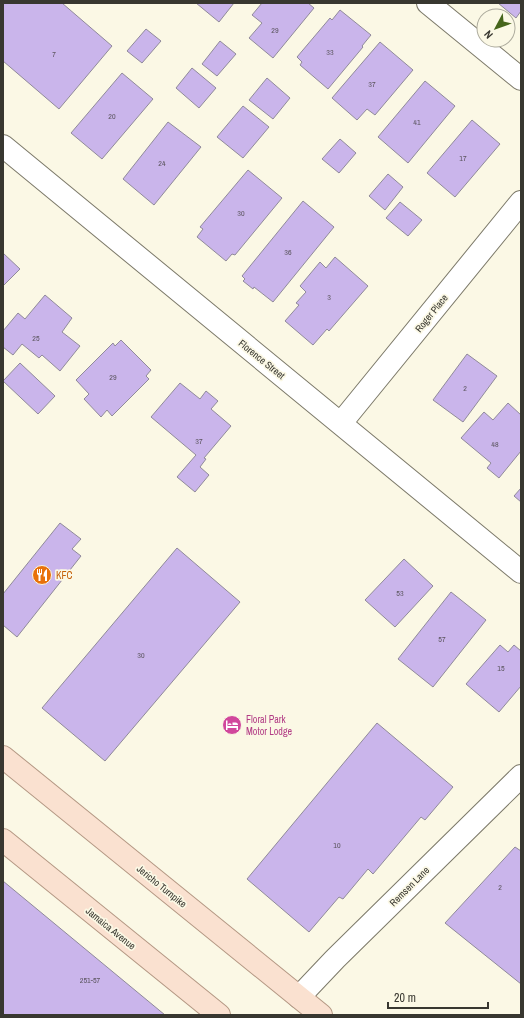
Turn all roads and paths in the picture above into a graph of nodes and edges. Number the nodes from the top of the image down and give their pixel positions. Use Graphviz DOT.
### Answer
graph roads {
  1 [pos="428,3"];
  2 [pos="521,79"];
  3 [pos="3,146"];
  4 [pos="521,202"];
  5 [pos="341,423"];
  6 [pos="521,572"];
  7 [pos="3,757"];
  8 [pos="521,776"];
  9 [pos="3,840"];
  10 [pos="299,997"];
  11 [pos="219,1015"];
  12 [pos="320,1015"];
  1 -- 2 [label="street"];
  3 -- 5 [label="street, Florence Street"];
  4 -- 5 [label="street, Roger Place"];
  5 -- 6 [label="street, Florence Street"];
  7 -- 10 [label="main road, Jericho Turnpike"];
  8 -- 10 [label="street, Remsen Lane"];
  9 -- 11 [label="main road, Jamaica Avenue"];
  10 -- 12 [label="main road, Jericho Turnpike"];
}
